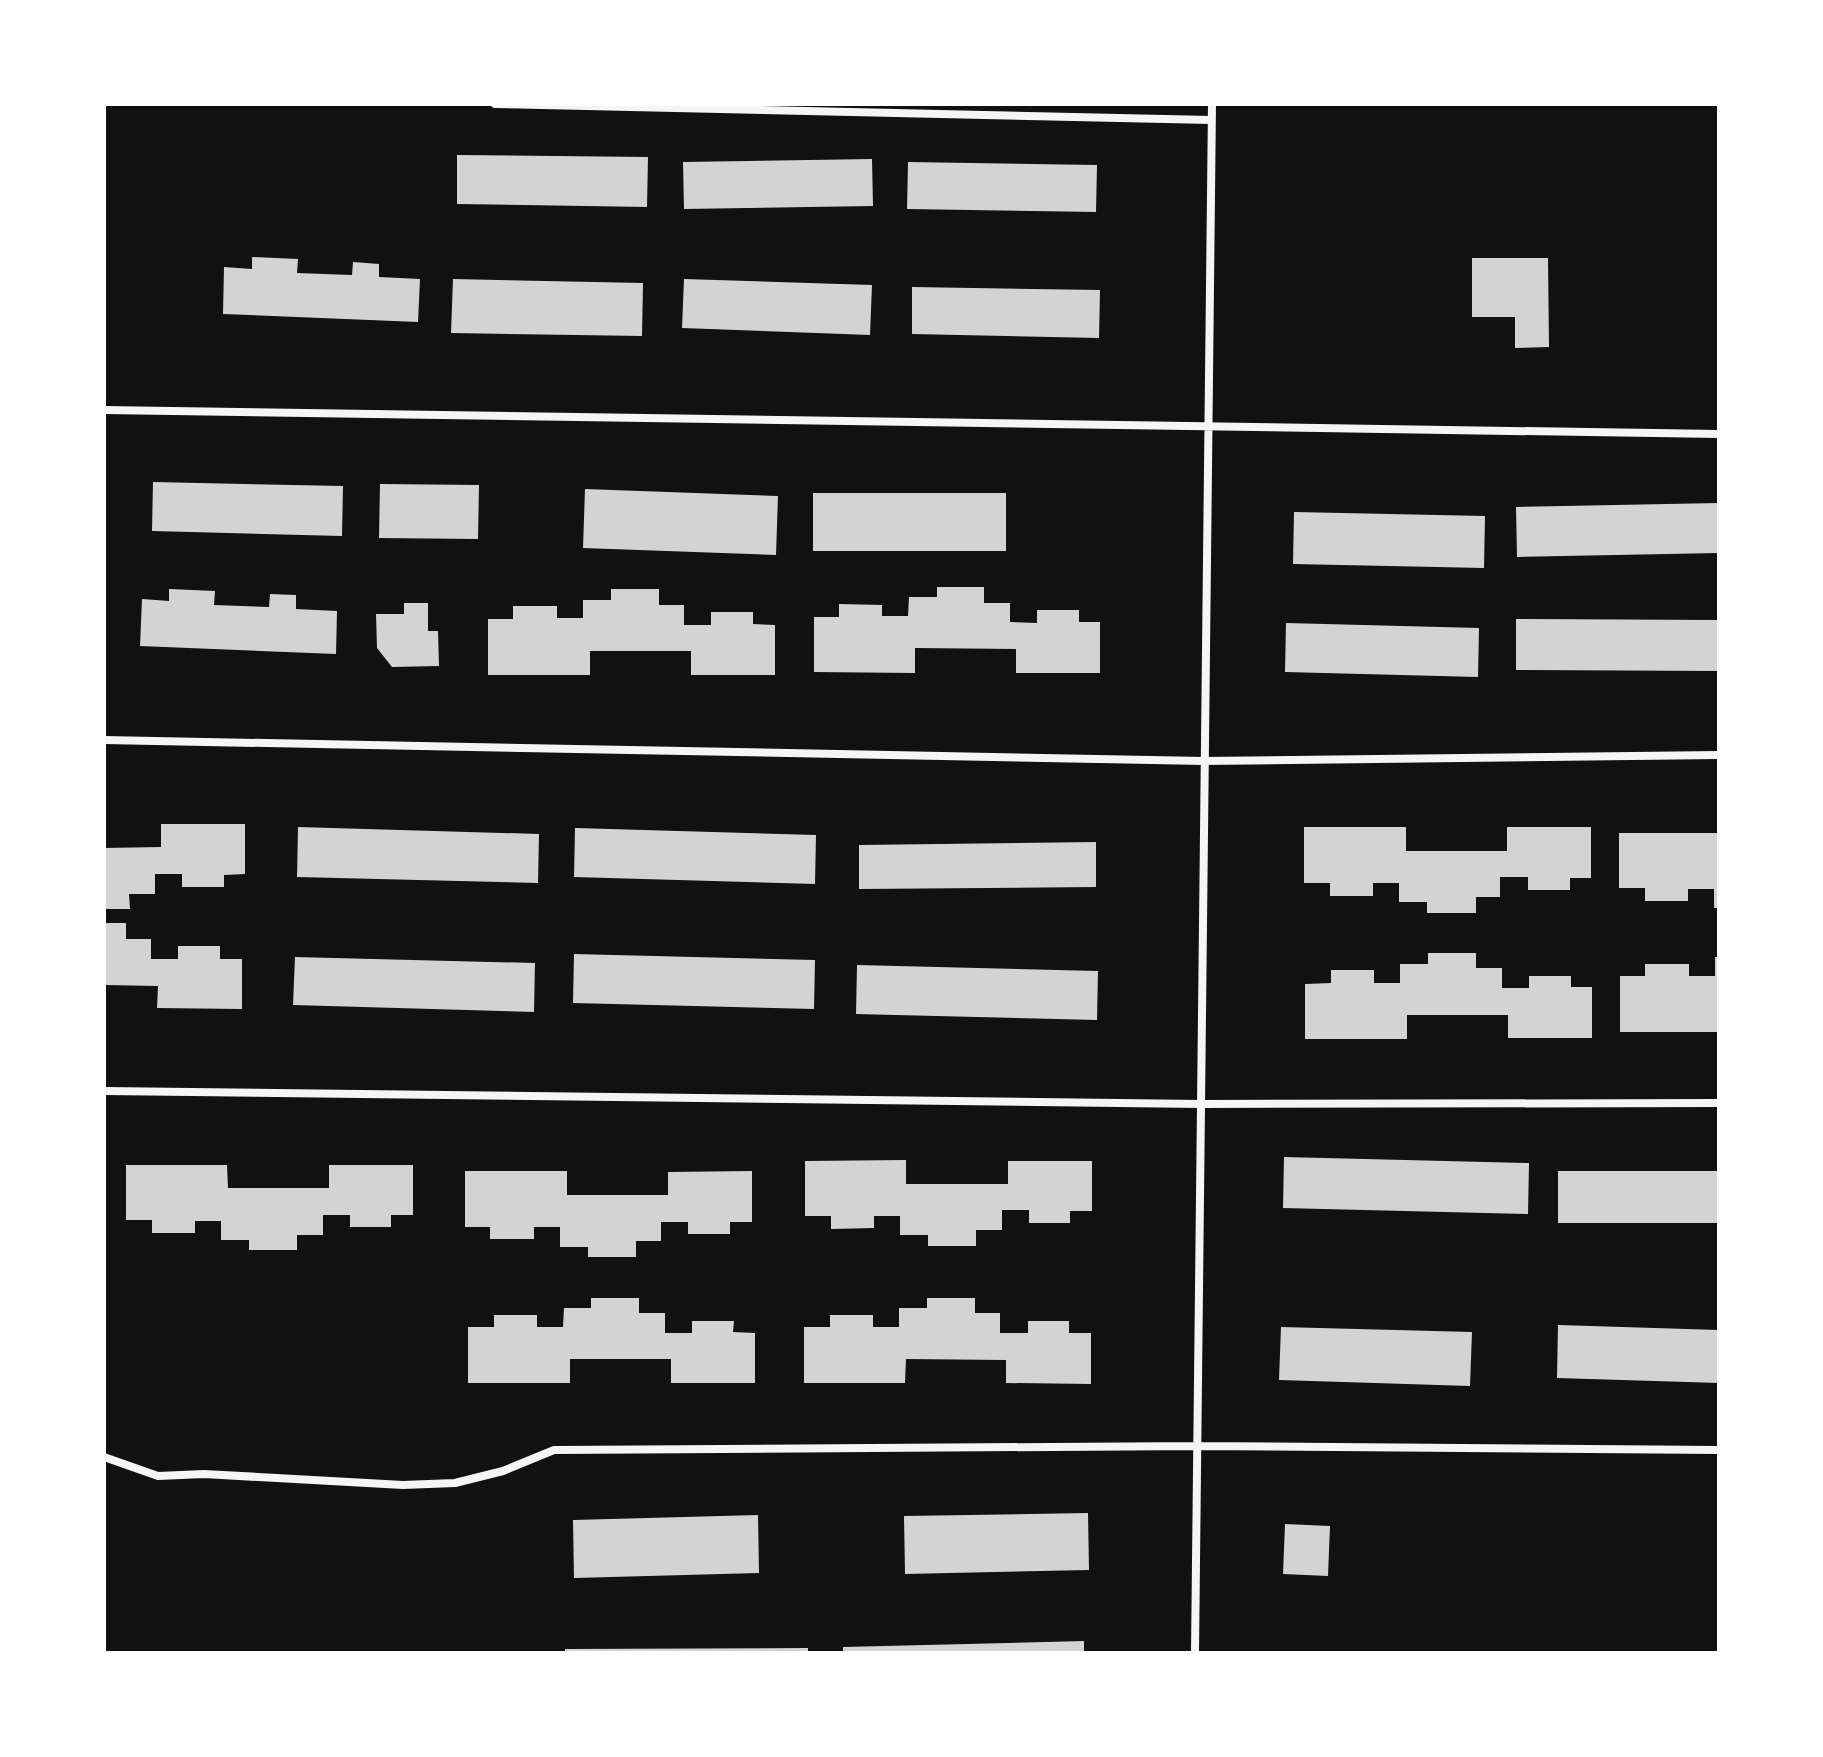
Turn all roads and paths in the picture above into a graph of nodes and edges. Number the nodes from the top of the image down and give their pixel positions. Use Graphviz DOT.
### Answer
graph roads {
  1 [pos="495,104"];
  2 [pos="1212,104"];
  3 [pos="1211,120"];
  4 [pos="104,410"];
  5 [pos="1208,429"];
  6 [pos="1719,434"];
  7 [pos="104,740"];
  8 [pos="1719,755"];
  9 [pos="1204,761"];
  10 [pos="104,1091"];
  11 [pos="1719,1103"];
  12 [pos="1201,1104"];
  13 [pos="1197,1446"];
  14 [pos="1719,1450"];
  15 [pos="104,1457"];
  16 [pos="1195,1653"];
  1 -- 3 [label="street"];
  2 -- 3 [label="street"];
  3 -- 5 [label="street"];
  4 -- 5 [label="street"];
  5 -- 6 [label="street"];
  5 -- 9 [label="street"];
  7 -- 9 [label="street"];
  8 -- 9 [label="street"];
  9 -- 12 [label="street"];
  10 -- 12 [label="street"];
  11 -- 12 [label="street"];
  12 -- 13 [label="street"];
  13 -- 14 [label="street"];
  13 -- 15 [label="street"];
  13 -- 16 [label="street"];
}
